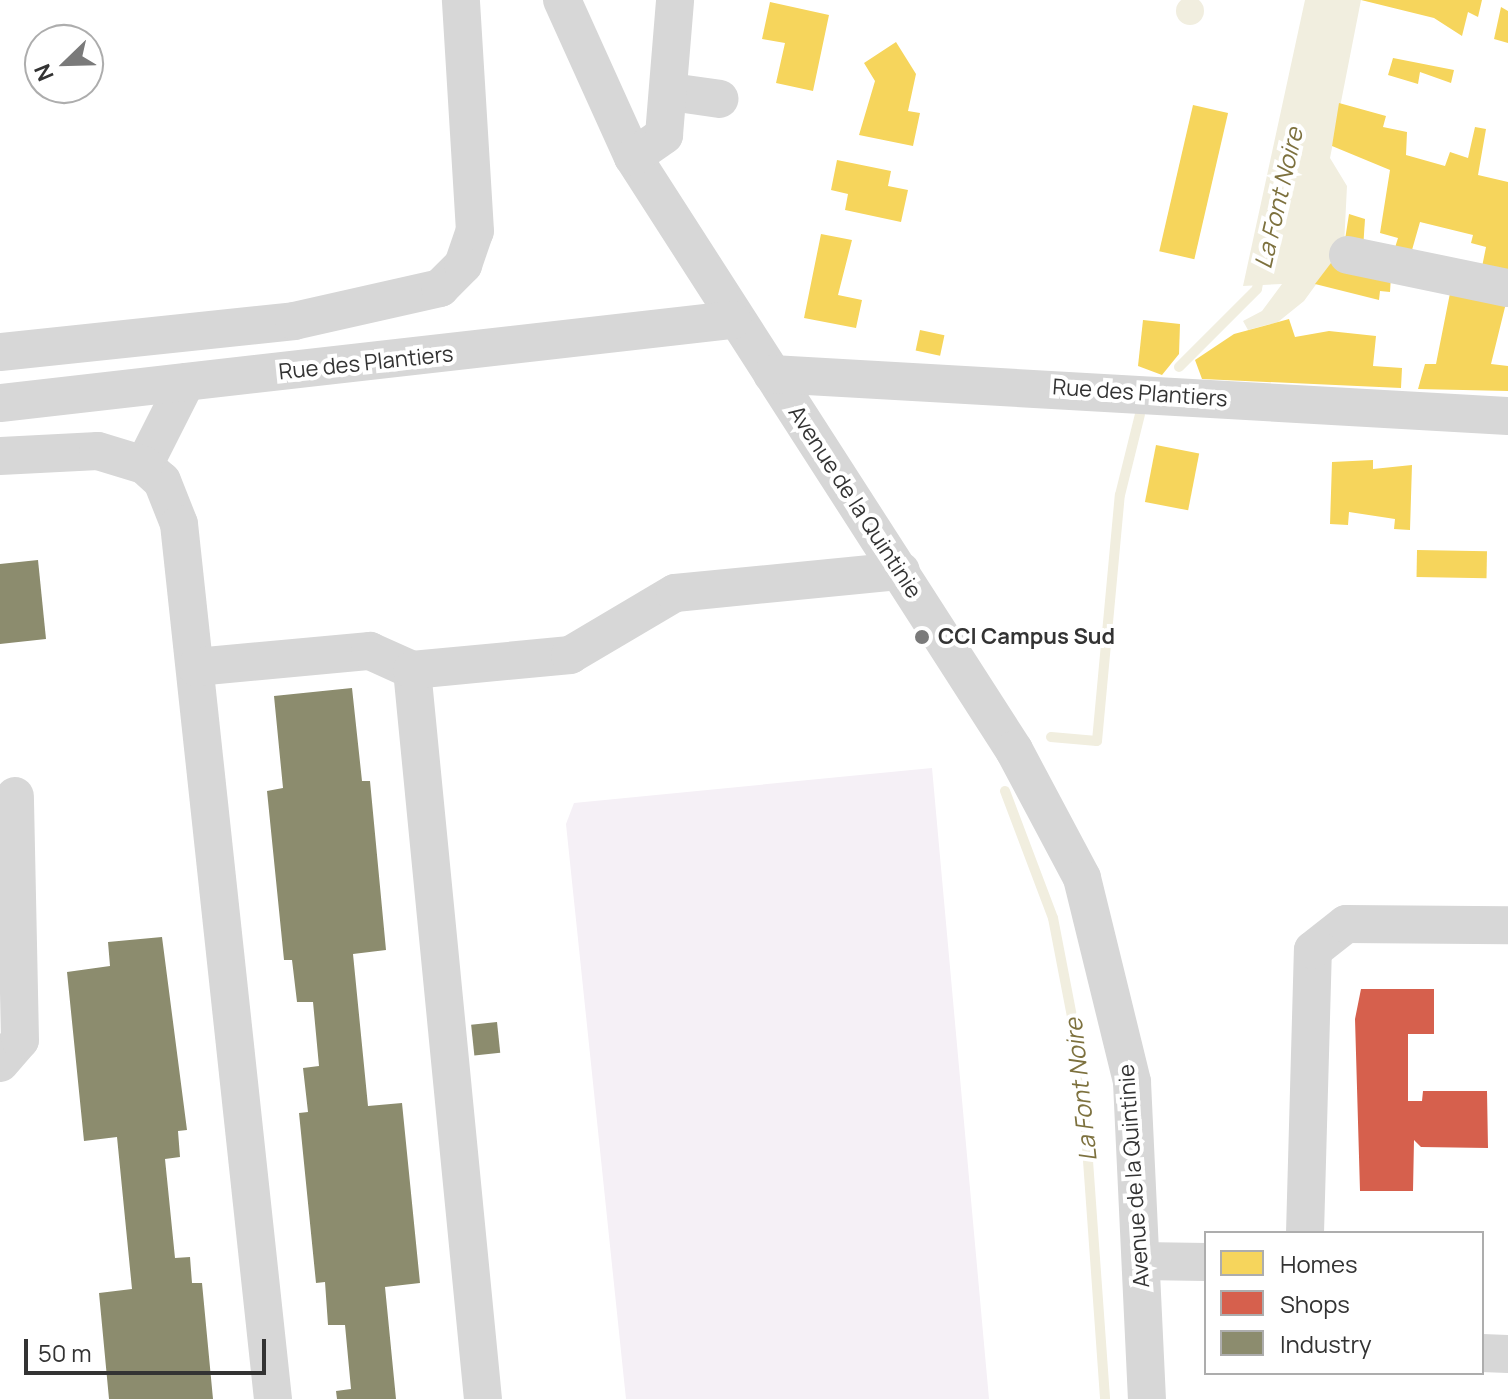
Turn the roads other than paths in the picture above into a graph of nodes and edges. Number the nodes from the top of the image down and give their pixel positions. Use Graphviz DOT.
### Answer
graph roads {
  1 [pos="461,0"];
  2 [pos="562,0"];
  3 [pos="675,0"];
  4 [pos="671,92"];
  5 [pos="720,99"];
  6 [pos="633,157"];
  7 [pos="1348,255"];
  8 [pos="1508,288"];
  9 [pos="732,320"];
  10 [pos="0,352"];
  11 [pos="772,374"];
  12 [pos="186,382"];
  13 [pos="0,403"];
  14 [pos="1508,416"];
  15 [pos="0,456"];
  16 [pos="144,465"];
  17 [pos="901,571"];
  18 [pos="196,667"];
  19 [pos="412,670"];
  20 [pos="15,796"];
  21 [pos="1508,925"];
  22 [pos="0,1063"];
  23 [pos="1305,1231"];
  24 [pos="1141,1261"];
  25 [pos="1204,1262"];
  26 [pos="1484,1353"];
  27 [pos="1508,1354"];
  28 [pos="273,1399"];
  29 [pos="483,1399"];
  30 [pos="1147,1399"];
  1 -- 10 [label="street"];
  2 -- 6 [label="street, Avenue de la Quintinie"];
  3 -- 4 [label="street"];
  4 -- 5 [label="street"];
  4 -- 6 [label="street"];
  6 -- 9 [label="street, Avenue de la Quintinie"];
  7 -- 8 [label="street"];
  9 -- 11 [label="street, Avenue de la Quintinie"];
  9 -- 12 [label="street, Rue des Plantiers"];
  11 -- 14 [label="street, Rue des Plantiers"];
  11 -- 17 [label="street, Avenue de la Quintinie"];
  12 -- 13 [label="street, Rue des Plantiers"];
  12 -- 16 [label="street"];
  15 -- 16 [label="street"];
  16 -- 18 [label="street"];
  17 -- 19 [label="street"];
  17 -- 24 [label="street, Avenue de la Quintinie"];
  18 -- 19 [label="street"];
  18 -- 28 [label="street"];
  19 -- 29 [label="street"];
  20 -- 22 [label="street"];
  21 -- 23 [label="street"];
  24 -- 25 [label="street"];
  24 -- 30 [label="street, Avenue de la Quintinie"];
  26 -- 27 [label="street"];
}
